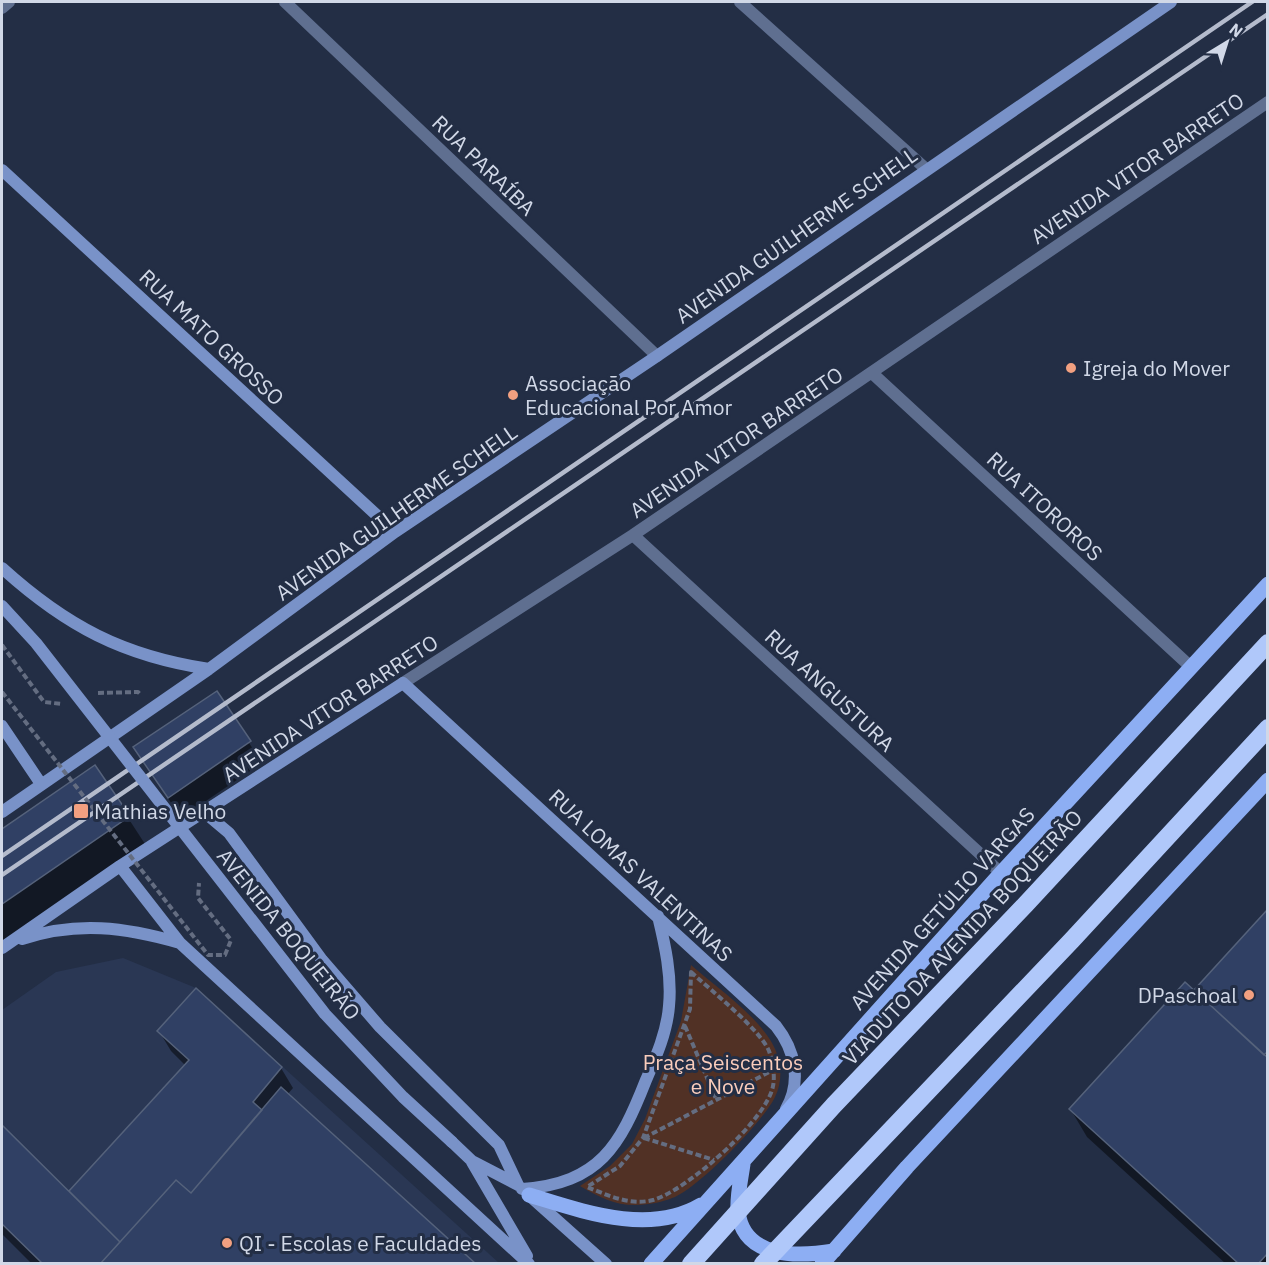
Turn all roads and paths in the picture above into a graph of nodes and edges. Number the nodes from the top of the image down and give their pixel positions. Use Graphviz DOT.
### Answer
graph roads {
  1 [pos="9,2"];
  2 [pos="285,2"];
  3 [pos="740,2"];
  4 [pos="1171,2"];
  5 [pos="2,8"];
  6 [pos="1268,102"];
  7 [pos="926,169"];
  8 [pos="2,170"];
  9 [pos="657,356"];
  10 [pos="872,373"];
  11 [pos="395,532"];
  12 [pos="633,535"];
  13 [pos="2,568"];
  14 [pos="1268,584"];
  15 [pos="2,606"];
  16 [pos="1268,644"];
  17 [pos="2,645"];
  18 [pos="1192,668"];
  19 [pos="209,669"];
  20 [pos="403,683"];
  21 [pos="2,692"];
  22 [pos="92,695"];
  23 [pos="70,702"];
  24 [pos="156,706"];
  25 [pos="2,726"];
  26 [pos="1268,728"];
  27 [pos="1268,780"];
  28 [pos="41,784"];
  29 [pos="219,803"];
  30 [pos="2,812"];
  31 [pos="204,812"];
  32 [pos="229,833"];
  33 [pos="120,867"];
  34 [pos="1000,873"];
  35 [pos="198,883"];
  36 [pos="658,916"];
  37 [pos="180,943"];
  38 [pos="6,946"];
  39 [pos="685,1026"];
  40 [pos="773,1070"];
  41 [pos="716,1099"];
  42 [pos="780,1120"];
  43 [pos="644,1138"];
  44 [pos="715,1160"];
  45 [pos="472,1161"];
  46 [pos="743,1164"];
  47 [pos="523,1190"];
  48 [pos="709,1200"];
  49 [pos="827,1259"];
  50 [pos="530,1263"];
  51 [pos="606,1263"];
  52 [pos="651,1263"];
  53 [pos="691,1263"];
  54 [pos="763,1263"];
  1 -- 5 [label="street"];
  2 -- 9 [label="street, RUA PARAÍBA"];
  3 -- 7 [label="street"];
  4 -- 7 [label="main road, AVENIDA GUILHERME SCHELL"];
  6 -- 10 [label="street, AVENIDA VITOR BARRETO"];
  7 -- 9 [label="main road, AVENIDA GUILHERME SCHELL"];
  8 -- 11 [label="main road, RUA MATO GROSSO"];
  9 -- 11 [label="main road, AVENIDA GUILHERME SCHELL"];
  10 -- 12 [label="street, AVENIDA VITOR BARRETO"];
  10 -- 18 [label="street, RUA ITOROROS"];
  11 -- 19 [label="main road, AVENIDA GUILHERME SCHELL"];
  12 -- 20 [label="street, AVENIDA VITOR BARRETO"];
  12 -- 34 [label="street, RUA ANGUSTURA"];
  13 -- 19 [label="main road"];
  14 -- 18 [label="main road, AVENIDA GETÚLIO VARGAS"];
  15 -- 45 [label="main road, AVENIDA BOQUEIRÃO, bridge"];
  16 -- 53 [label="highway, VIADUTO DA AVENIDA BOQUEIRÃO, bridge"];
  17 -- 23 [label="path"];
  18 -- 34 [label="main road, AVENIDA GETÚLIO VARGAS"];
  19 -- 24 [label="main road, AVENIDA GUILHERME SCHELL"];
  20 -- 29 [label="main road, AVENIDA VITOR BARRETO"];
  20 -- 36 [label="main road, RUA LOMAS VALENTINAS"];
  21 -- 35 [label="path, bridge"];
  22 -- 24 [label="path"];
  24 -- 28 [label="main road, AVENIDA GUILHERME SCHELL"];
  25 -- 28 [label="main road"];
  26 -- 54 [label="highway, bridge"];
  27 -- 49 [label="main road"];
  28 -- 30 [label="main road, AVENIDA GUILHERME SCHELL"];
  29 -- 31 [label="main road, AVENIDA VITOR BARRETO"];
  29 -- 32 [label="main road"];
  31 -- 32 [label="main road"];
  31 -- 33 [label="main road, AVENIDA VITOR BARRETO"];
  32 -- 47 [label="main road"];
  33 -- 37 [label="main road"];
  33 -- 38 [label="main road"];
  34 -- 42 [label="main road, AVENIDA GETÚLIO VARGAS"];
  36 -- 42 [label="main road, RUA LOMAS VALENTINAS"];
  36 -- 47 [label="main road"];
  37 -- 38 [label="main road"];
  37 -- 50 [label="main road"];
  39 -- 40 [label="path"];
  39 -- 41 [label="path"];
  39 -- 43 [label="path"];
  40 -- 41 [label="path"];
  40 -- 44 [label="path"];
  41 -- 43 [label="path"];
  42 -- 46 [label="main road, AVENIDA GETÚLIO VARGAS"];
  43 -- 44 [label="path"];
  43 -- 44 [label="path"];
  45 -- 47 [label="main road, AVENIDA BOQUEIRÃO"];
  45 -- 50 [label="main road, AVENIDA BOQUEIRÃO"];
  46 -- 48 [label="main road, AVENIDA GETÚLIO VARGAS"];
  46 -- 49 [label="main road"];
  47 -- 48 [label="main road"];
  47 -- 51 [label="main road, AVENIDA BOQUEIRÃO"];
  48 -- 52 [label="main road, AVENIDA GETÚLIO VARGAS"];
}
